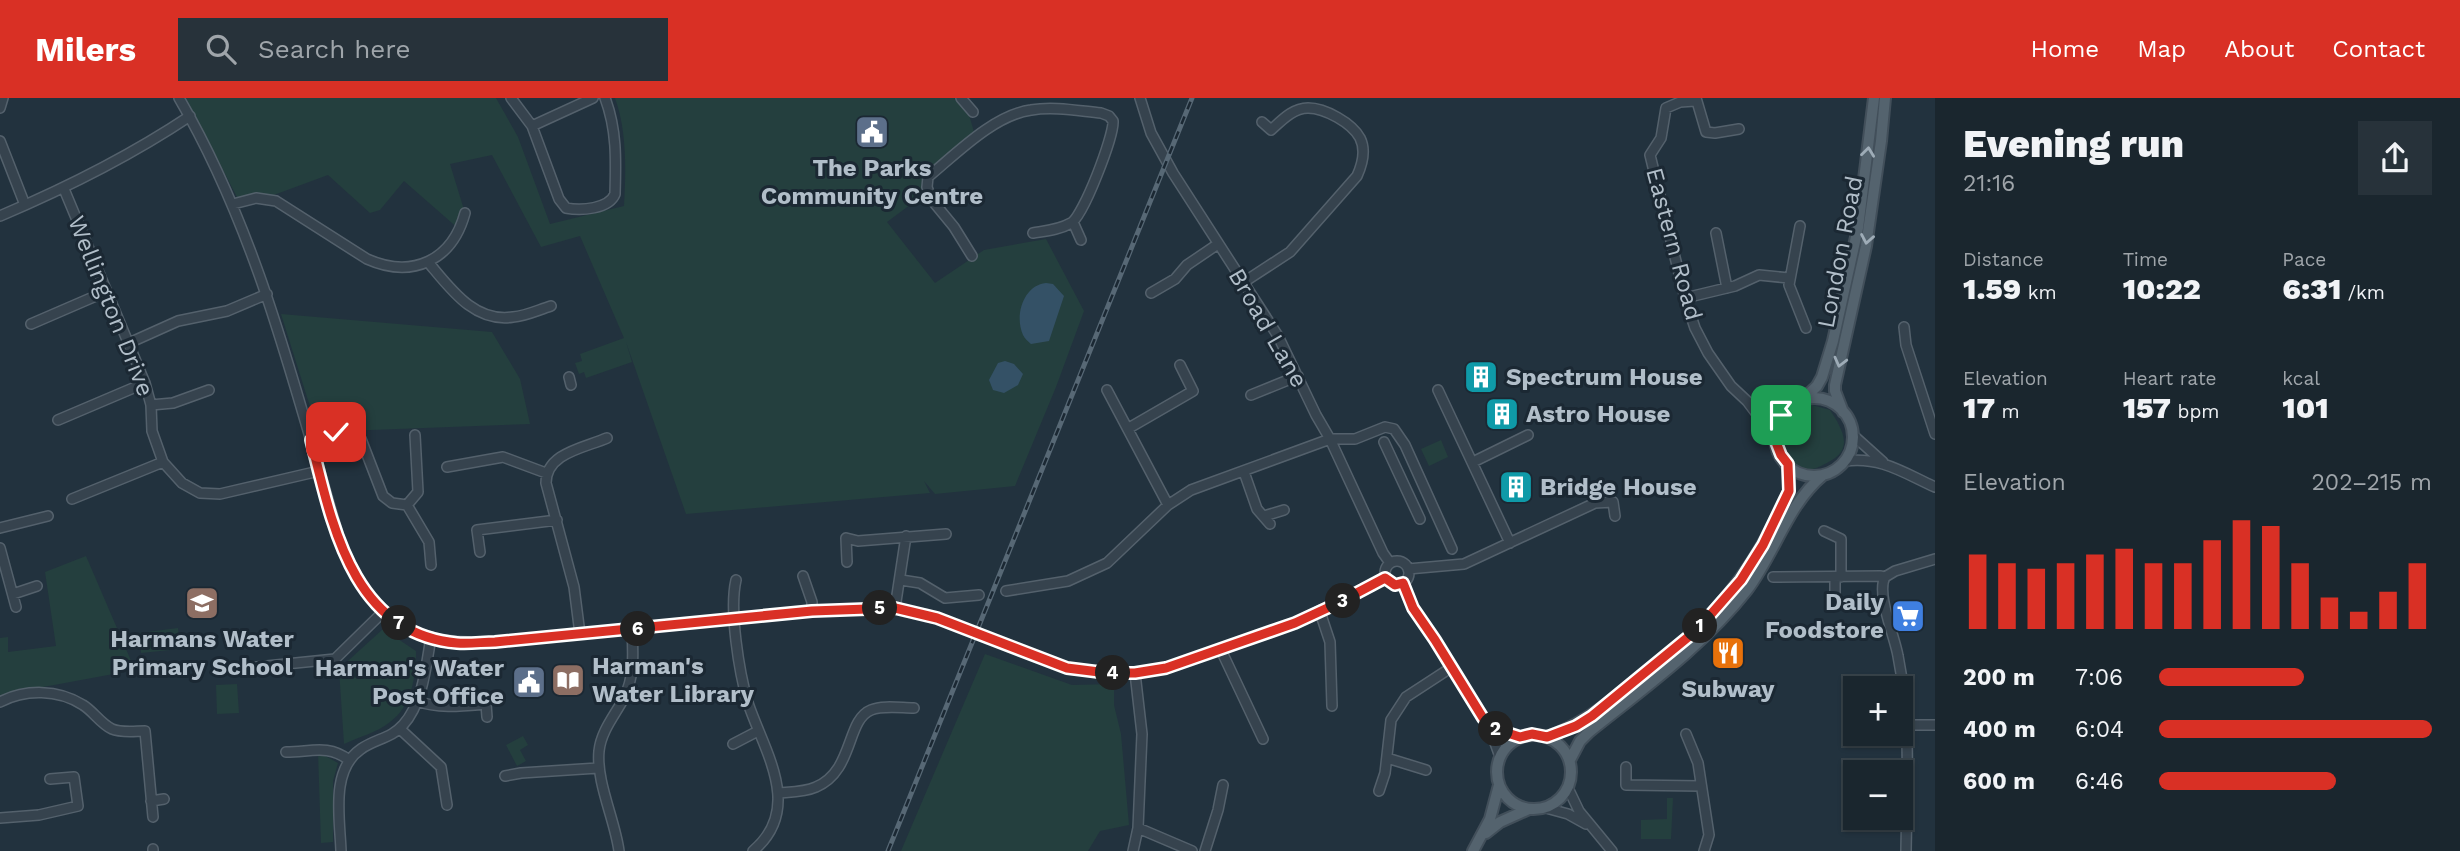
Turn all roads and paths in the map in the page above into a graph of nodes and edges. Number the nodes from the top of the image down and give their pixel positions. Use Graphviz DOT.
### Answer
graph roads {
  1 [pos="4,98"];
  2 [pos="179,98"];
  3 [pos="512,98"];
  4 [pos="593,98"];
  5 [pos="605,98"];
  6 [pos="961,98"];
  7 [pos="1045,98"];
  8 [pos="1140,98"];
  9 [pos="1874,98"];
  10 [pos="1885,98"];
  11 [pos="1696,100"];
  12 [pos="0,108"];
  13 [pos="1044,109"];
  14 [pos="973,111"];
  15 [pos="190,116"];
  16 [pos="1262,122"];
  17 [pos="532,125"];
  18 [pos="1739,128"];
  19 [pos="0,141"];
  20 [pos="64,189"];
  21 [pos="233,204"];
  22 [pos="25,205"];
  23 [pos="465,213"];
  24 [pos="0,216"];
  25 [pos="1073,222"];
  26 [pos="1800,226"];
  27 [pos="1033,233"];
  28 [pos="1716,233"];
  29 [pos="1081,240"];
  30 [pos="1218,244"];
  31 [pos="972,256"];
  32 [pos="428,262"];
  33 [pos="1789,278"];
  34 [pos="1244,282"];
  35 [pos="1727,288"];
  36 [pos="105,292"];
  37 [pos="1152,293"];
  38 [pos="267,294"];
  39 [pos="1685,298"];
  40 [pos="551,306"];
  41 [pos="31,324"];
  42 [pos="1903,327"];
  43 [pos="1806,328"];
  44 [pos="130,343"];
  45 [pos="1180,365"];
  46 [pos="1298,376"];
  47 [pos="145,383"];
  48 [pos="209,390"];
  49 [pos="1107,390"];
  50 [pos="1438,390"];
  51 [pos="1251,395"];
  52 [pos="1747,401"];
  53 [pos="1800,402"];
  54 [pos="152,405"];
  55 [pos="1788,409"];
  56 [pos="1843,412"];
  57 [pos="1932,414"];
  58 [pos="58,420"];
  59 [pos="1129,428"];
  60 [pos="1935,434"];
  61 [pos="415,435"];
  62 [pos="1528,435"];
  63 [pos="1853,435"];
  64 [pos="1774,437"];
  65 [pos="607,438"];
  66 [pos="1330,439"];
  67 [pos="311,440"];
  68 [pos="1384,442"];
  69 [pos="163,461"];
  70 [pos="1845,461"];
  71 [pos="1473,462"];
  72 [pos="1788,464"];
  73 [pos="1885,464"];
  74 [pos="447,467"];
  75 [pos="1416,470"];
  76 [pos="319,471"];
  77 [pos="1244,472"];
  78 [pos="546,473"];
  79 [pos="1823,475"];
  80 [pos="1400,477"];
  81 [pos="1934,484"];
  82 [pos="72,499"];
  83 [pos="1168,505"];
  84 [pos="407,506"];
  85 [pos="1284,510"];
  86 [pos="48,516"];
  87 [pos="1615,516"];
  88 [pos="1429,519"];
  89 [pos="557,520"];
  90 [pos="0,528"];
  91 [pos="1824,531"];
  92 [pos="946,534"];
  93 [pos="906,536"];
  94 [pos="1510,543"];
  95 [pos="0,548"];
  96 [pos="1452,549"];
  97 [pos="480,552"];
  98 [pos="1935,559"];
  99 [pos="847,562"];
  100 [pos="1390,563"];
  101 [pos="431,565"];
  102 [pos="1408,569"];
  103 [pos="803,576"];
  104 [pos="1773,577"];
  105 [pos="1838,577"];
  106 [pos="1885,577"];
  107 [pos="1385,578"];
  108 [pos="736,580"];
  109 [pos="901,580"];
  110 [pos="1403,583"];
  111 [pos="37,586"];
  112 [pos="1006,591"];
  113 [pos="13,594"];
  114 [pos="979,595"];
  115 [pos="1835,600"];
  116 [pos="16,607"];
  117 [pos="895,608"];
  118 [pos="812,611"];
  119 [pos="383,612"];
  120 [pos="1320,612"];
  121 [pos="736,618"];
  122 [pos="632,629"];
  123 [pos="580,634"];
  124 [pos="431,638"];
  125 [pos="1221,650"];
  126 [pos="1452,667"];
  127 [pos="247,668"];
  128 [pos="1135,673"];
  129 [pos="1902,676"];
  130 [pos="416,701"];
  131 [pos="0,702"];
  132 [pos="1332,706"];
  133 [pos="914,708"];
  134 [pos="487,717"];
  135 [pos="1483,718"];
  136 [pos="1913,725"];
  137 [pos="1935,725"];
  138 [pos="400,729"];
  139 [pos="758,732"];
  140 [pos="1686,734"];
  141 [pos="1520,737"];
  142 [pos="1547,737"];
  143 [pos="1263,739"];
  144 [pos="733,744"];
  145 [pos="1907,746"];
  146 [pos="286,752"];
  147 [pos="1500,757"];
  148 [pos="1387,758"];
  149 [pos="349,760"];
  150 [pos="1570,760"];
  151 [pos="1626,767"];
  152 [pos="598,768"];
  153 [pos="1426,770"];
  154 [pos="505,776"];
  155 [pos="50,779"];
  156 [pos="1223,785"];
  157 [pos="1499,785"];
  158 [pos="1701,786"];
  159 [pos="1568,788"];
  160 [pos="1379,791"];
  161 [pos="779,793"];
  162 [pos="164,799"];
  163 [pos="152,801"];
  164 [pos="447,805"];
  165 [pos="78,806"];
  166 [pos="88,808"];
  167 [pos="1545,808"];
  168 [pos="1529,809"];
  169 [pos="153,817"];
  170 [pos="0,818"];
  171 [pos="1138,828"];
  172 [pos="1596,832"];
  173 [pos="1476,846"];
  174 [pos="341,851"];
  175 [pos="619,851"];
  176 [pos="753,851"];
  177 [pos="1133,851"];
  178 [pos="1192,851"];
  179 [pos="1205,851"];
  180 [pos="1612,851"];
  181 [pos="1704,851"];
  182 [pos="1906,851"];
  1 -- 12 [label="street"];
  2 -- 15 [label="street"];
  3 -- 17 [label="street"];
  4 -- 17 [label="street"];
  5 -- 17 [label="street"];
  6 -- 14 [label="street"];
  7 -- 13 [label="street"];
  8 -- 30 [label="street, Broad Lane"];
  53 -- 9 [label="main road, London Road, one-way"];
  10 -- 56 [label="main road, London Road, one-way"];
  11 -- 18 [label="street"];
  11 -- 39 [label="street, Eastern Road"];
  13 -- 25 [label="street"];
  13 -- 31 [label="street"];
  15 -- 20 [label="street"];
  15 -- 21 [label="street"];
  16 -- 34 [label="street"];
  19 -- 22 [label="street"];
  20 -- 22 [label="street"];
  20 -- 36 [label="street, Wellington Drive"];
  21 -- 32 [label="street"];
  21 -- 38 [label="street"];
  22 -- 24 [label="street"];
  23 -- 32 [label="street"];
  25 -- 27 [label="street"];
  25 -- 29 [label="street"];
  26 -- 33 [label="street"];
  28 -- 35 [label="street"];
  30 -- 34 [label="street, Broad Lane"];
  30 -- 37 [label="street"];
  32 -- 40 [label="street"];
  33 -- 35 [label="street"];
  33 -- 43 [label="street"];
  34 -- 46 [label="street, Broad Lane"];
  35 -- 39 [label="street"];
  36 -- 41 [label="street"];
  36 -- 44 [label="street, Wellington Drive"];
  38 -- 44 [label="street"];
  38 -- 67 [label="street"];
  39 -- 52 [label="street, Eastern Road"];
  42 -- 57 [label="street"];
  44 -- 47 [label="street, Wellington Drive"];
  45 -- 59 [label="street"];
  46 -- 51 [label="street"];
  46 -- 66 [label="street, Broad Lane"];
  47 -- 54 [label="street, Wellington Drive"];
  47 -- 58 [label="street"];
  48 -- 54 [label="street"];
  49 -- 59 [label="street"];
  50 -- 71 [label="street"];
  52 -- 55 [label="street"];
  52 -- 64 [label="street, Eastern Road"];
  53 -- 55 [label="main road"];
  53 -- 56 [label="main road"];
  54 -- 69 [label="street, Wellington Drive"];
  55 -- 64 [label="main road"];
  56 -- 63 [label="main road"];
  57 -- 60 [label="street"];
  59 -- 83 [label="street"];
  61 -- 84 [label="street"];
  62 -- 71 [label="street"];
  63 -- 70 [label="main road"];
  63 -- 73 [label="street"];
  64 -- 72 [label="main road"];
  65 -- 78 [label="street"];
  66 -- 75 [label="street"];
  66 -- 77 [label="street"];
  66 -- 100 [label="street, Broad Lane"];
  67 -- 76 [label="street"];
  67 -- 84 [label="street"];
  68 -- 80 [label="street"];
  69 -- 76 [label="street, Wellington Drive"];
  69 -- 82 [label="street"];
  70 -- 73 [label="street"];
  70 -- 79 [label="main road"];
  71 -- 94 [label="street"];
  72 -- 79 [label="main road"];
  72 -- 142 [label="main road"];
  73 -- 81 [label="street"];
  74 -- 78 [label="street"];
  75 -- 80 [label="street"];
  75 -- 88 [label="street"];
  76 -- 119 [label="street"];
  77 -- 83 [label="street"];
  77 -- 85 [label="street"];
  78 -- 89 [label="street"];
  79 -- 150 [label="main road"];
  80 -- 88 [label="street"];
  83 -- 112 [label="street"];
  84 -- 101 [label="street"];
  86 -- 90 [label="street"];
  87 -- 94 [label="street"];
  88 -- 96 [label="street"];
  89 -- 97 [label="street"];
  89 -- 123 [label="street"];
  91 -- 105 [label="street"];
  92 -- 93 [label="street"];
  93 -- 99 [label="street"];
  93 -- 109 [label="street"];
  94 -- 102 [label="street"];
  95 -- 113 [label="street"];
  98 -- 106 [label="street"];
  100 -- 102 [label="street"];
  100 -- 107 [label="street"];
  102 -- 110 [label="street"];
  103 -- 118 [label="street"];
  104 -- 105 [label="street"];
  105 -- 106 [label="street"];
  105 -- 115 [label="street"];
  106 -- 129 [label="street"];
  107 -- 110 [label="street"];
  107 -- 120 [label="street"];
  108 -- 121 [label="street"];
  109 -- 114 [label="street"];
  109 -- 117 [label="street"];
  110 -- 126 [label="street"];
  111 -- 113 [label="street"];
  113 -- 116 [label="street"];
  117 -- 118 [label="street"];
  117 -- 128 [label="street"];
  118 -- 121 [label="street"];
  119 -- 124 [label="street"];
  119 -- 127 [label="street"];
  120 -- 125 [label="street"];
  120 -- 132 [label="street"];
  121 -- 122 [label="street"];
  121 -- 139 [label="street"];
  122 -- 123 [label="street"];
  122 -- 152 [label="street"];
  123 -- 124 [label="street"];
  124 -- 130 [label="street"];
  125 -- 128 [label="street"];
  125 -- 143 [label="street"];
  126 -- 135 [label="street"];
  126 -- 148 [label="street"];
  128 -- 171 [label="street"];
  130 -- 134 [label="street"];
  130 -- 138 [label="street"];
  131 -- 163 [label="street"];
  133 -- 161 [label="street"];
  135 -- 141 [label="street"];
  135 -- 147 [label="street"];
  136 -- 137 [label="street"];
  138 -- 149 [label="street"];
  138 -- 164 [label="street"];
  139 -- 144 [label="street"];
  139 -- 161 [label="street"];
  140 -- 158 [label="street"];
  141 -- 142 [label="main road"];
  141 -- 147 [label="main road"];
  142 -- 150 [label="main road"];
  145 -- 182 [label="street"];
  146 -- 149 [label="street"];
  147 -- 157 [label="main road"];
  148 -- 153 [label="street"];
  148 -- 160 [label="street"];
  149 -- 174 [label="street"];
  150 -- 159 [label="main road"];
  151 -- 158 [label="street"];
  152 -- 154 [label="street"];
  152 -- 175 [label="street"];
  155 -- 165 [label="street"];
  156 -- 179 [label="street"];
  157 -- 168 [label="main road"];
  157 -- 173 [label="main road"];
  158 -- 181 [label="street"];
  159 -- 167 [label="main road"];
  159 -- 172 [label="street"];
  161 -- 176 [label="street"];
  162 -- 163 [label="street"];
  163 -- 169 [label="street"];
  165 -- 166 [label="street"];
  165 -- 170 [label="street"];
  167 -- 168 [label="main road"];
  167 -- 172 [label="street"];
  168 -- 173 [label="main road"];
  171 -- 177 [label="street"];
  171 -- 178 [label="street"];
  172 -- 180 [label="street"];
}
